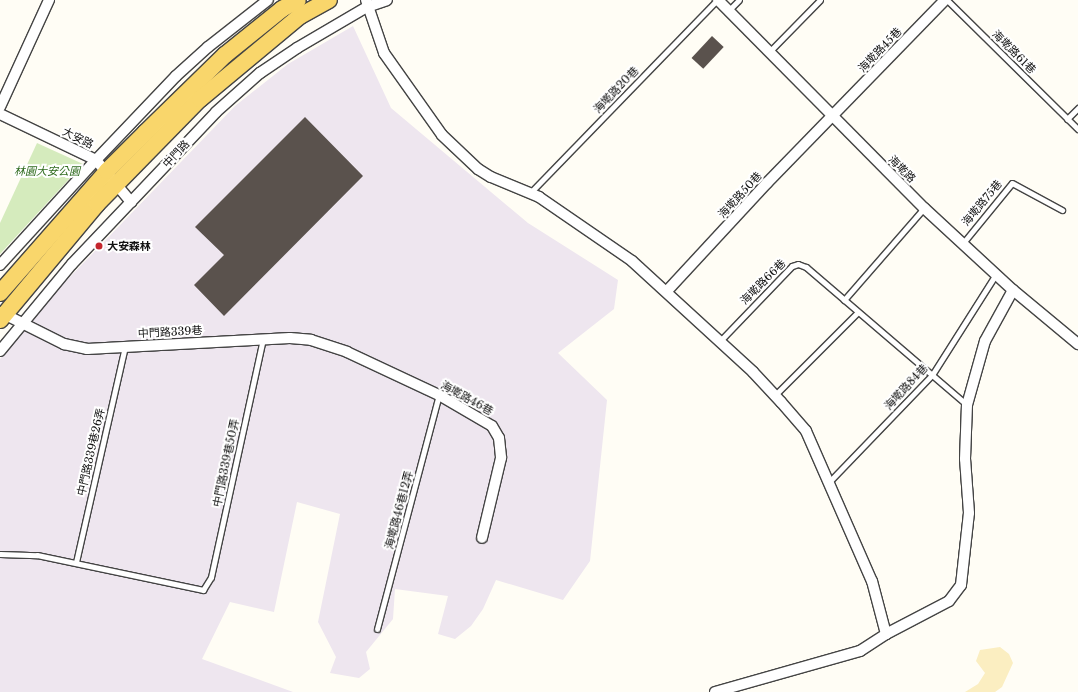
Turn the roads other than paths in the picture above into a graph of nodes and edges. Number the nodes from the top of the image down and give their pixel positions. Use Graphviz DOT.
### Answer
graph roads {
  1 [pos="49,0"];
  2 [pos="268,0"];
  3 [pos="298,0"];
  4 [pos="329,0"];
  5 [pos="387,0"];
  6 [pos="718,0"];
  7 [pos="739,0"];
  8 [pos="820,0"];
  9 [pos="946,0"];
  10 [pos="367,3"];
  11 [pos="280,4"];
  12 [pos="729,10"];
  13 [pos="771,50"];
  14 [pos="0,107"];
  15 [pos="1078,108"];
  16 [pos="0,114"];
  17 [pos="832,116"];
  18 [pos="1067,119"];
  19 [pos="1078,129"];
  20 [pos="96,160"];
  21 [pos="107,171"];
  22 [pos="117,184"];
  23 [pos="530,193"];
  24 [pos="131,202"];
  25 [pos="924,208"];
  26 [pos="1062,210"];
  27 [pos="962,243"];
  28 [pos="0,265"];
  29 [pos="996,274"];
  30 [pos="1013,290"];
  31 [pos="667,291"];
  32 [pos="0,293"];
  33 [pos="844,300"];
  34 [pos="858,312"];
  35 [pos="2,315"];
  36 [pos="22,324"];
  37 [pos="263,339"];
  38 [pos="719,342"];
  39 [pos="1078,344"];
  40 [pos="125,346"];
  41 [pos="0,351"];
  42 [pos="346,352"];
  43 [pos="932,375"];
  44 [pos="439,395"];
  45 [pos="775,395"];
  46 [pos="967,405"];
  47 [pos="828,483"];
  48 [pos="482,538"];
  49 [pos="0,554"];
  50 [pos="76,562"];
  51 [pos="378,629"];
  52 [pos="886,634"];
  53 [pos="715,692"];
  1 -- 14 [label="street"];
  2 -- 20 [label="street"];
  3 -- 11 [label="main road"];
  4 -- 22 [label="main road, 中門路"];
  5 -- 10 [label="street, 中門路"];
  6 -- 12 [label="street, 海墘路"];
  6 -- 23 [label="lane, 海墘路20巷"];
  7 -- 12 [label="lane"];
  8 -- 13 [label="lane"];
  9 -- 17 [label="street, 海墘路45巷"];
  9 -- 18 [label="lane, 海墘路61巷"];
  10 -- 23 [label="street"];
  10 -- 24 [label="street, 中門路"];
  11 -- 21 [label="main road"];
  12 -- 13 [label="street, 海墘路"];
  13 -- 17 [label="street, 海墘路"];
  15 -- 18 [label="lane"];
  16 -- 20 [label="street, 大安路"];
  17 -- 25 [label="street, 海墘路"];
  17 -- 31 [label="street, 海墘路50巷"];
  18 -- 19 [label="lane, 海墘路61巷"];
  20 -- 21 [label="street, 大安路"];
  20 -- 28 [label="street"];
  21 -- 22 [label="street, 大安路"];
  21 -- 32 [label="main road"];
  22 -- 24 [label="street, 大安路"];
  22 -- 35 [label="main road, 中門路"];
  23 -- 31 [label="street"];
  24 -- 36 [label="street, 中門路"];
  25 -- 27 [label="street, 海墘路"];
  25 -- 33 [label="lane"];
  26 -- 27 [label="lane, 海墘路75巷"];
  27 -- 29 [label="street, 海墘路"];
  29 -- 30 [label="street, 海墘路"];
  29 -- 43 [label="lane, 海墘路84巷"];
  30 -- 39 [label="street, 海墘路"];
  30 -- 46 [label="street"];
  31 -- 38 [label="street"];
  33 -- 34 [label="lane, 海墘路66巷"];
  33 -- 38 [label="lane, 海墘路66巷"];
  34 -- 43 [label="lane, 海墘路66巷"];
  34 -- 45 [label="lane"];
  35 -- 36 [label="street, 中門路339巷"];
  36 -- 40 [label="street, 中門路339巷"];
  36 -- 41 [label="street, 中門路"];
  37 -- 40 [label="street, 中門路339巷"];
  37 -- 42 [label="street, 中門路339巷"];
  37 -- 50 [label="lane, 中門路339巷50弄"];
  38 -- 45 [label="street"];
  40 -- 50 [label="lane, 中門路339巷26弄"];
  42 -- 44 [label="street, 海墘路46巷"];
  43 -- 46 [label="lane, 海墘路66巷"];
  43 -- 47 [label="lane, 海墘路84巷"];
  44 -- 48 [label="street, 海墘路46巷"];
  44 -- 51 [label="lane, 海墘路46巷12弄"];
  45 -- 47 [label="street"];
  46 -- 52 [label="street"];
  47 -- 52 [label="street"];
  49 -- 50 [label="lane"];
  52 -- 53 [label="street"];
}
